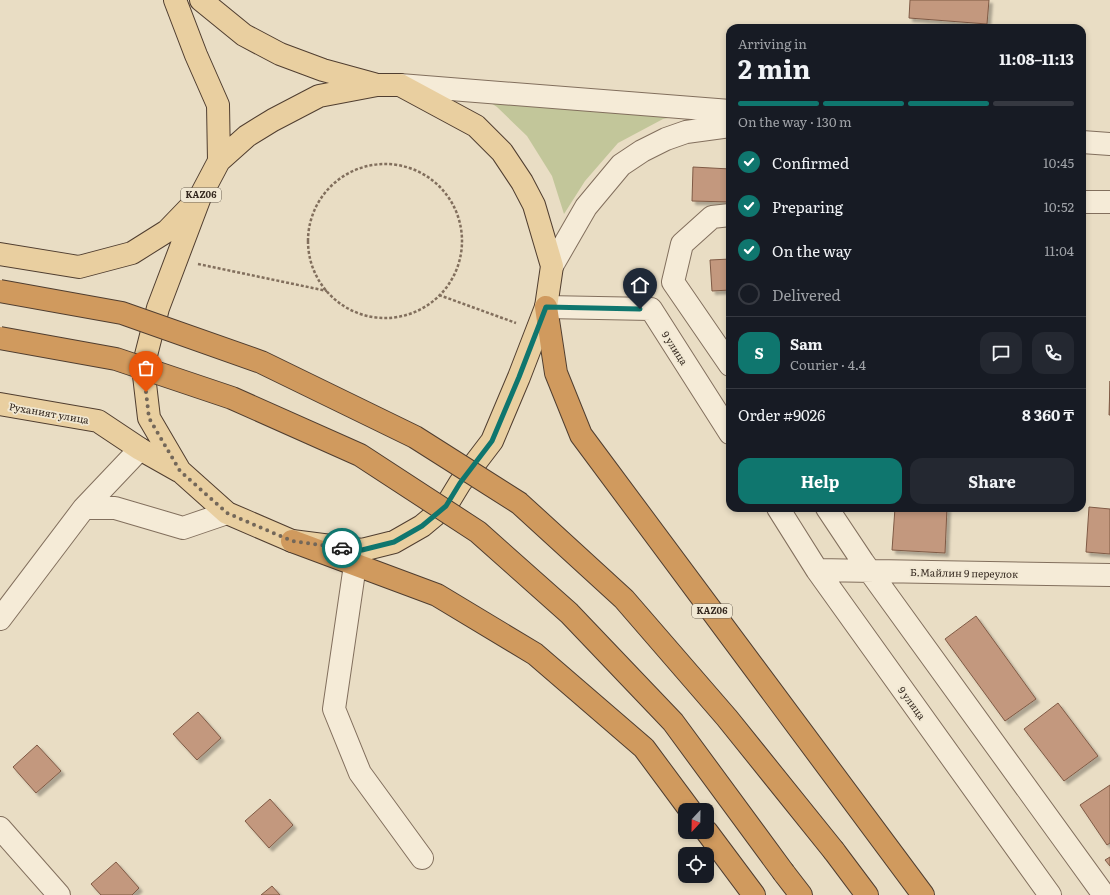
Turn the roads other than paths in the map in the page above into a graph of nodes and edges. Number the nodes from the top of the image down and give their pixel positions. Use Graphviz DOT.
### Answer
graph roads {
  1 [pos="175,0"];
  2 [pos="201,0"];
  3 [pos="377,85"];
  4 [pos="400,85"];
  5 [pos="726,111"];
  6 [pos="726,127"];
  7 [pos="1086,142"];
  8 [pos="1110,144"];
  9 [pos="220,161"];
  10 [pos="200,197"];
  11 [pos="1086,202"];
  12 [pos="1110,202"];
  13 [pos="726,216"];
  14 [pos="7,255"];
  15 [pos="552,266"];
  16 [pos="0,291"];
  17 [pos="546,307"];
  18 [pos="0,338"];
  19 [pos="726,359"];
  20 [pos="0,404"];
  21 [pos="726,428"];
  22 [pos="140,449"];
  23 [pos="180,471"];
  24 [pos="84,508"];
  25 [pos="781,512"];
  26 [pos="830,512"];
  27 [pos="227,513"];
  28 [pos="292,541"];
  29 [pos="355,565"];
  30 [pos="817,570"];
  31 [pos="870,571"];
  32 [pos="1110,575"];
  33 [pos="0,619"];
  34 [pos="685,803"];
  35 [pos="0,828"];
  36 [pos="712,839"];
  37 [pos="422,858"];
  38 [pos="59,895"];
  39 [pos="754,895"];
  40 [pos="801,895"];
  41 [pos="867,895"];
  42 [pos="923,895"];
  43 [pos="1050,895"];
  44 [pos="1104,895"];
  1 -- 9 [label="main road"];
  2 -- 3 [label="main road, KАZ06"];
  3 -- 4 [label="main road, KАZ06"];
  3 -- 9 [label="main road, KАZ06"];
  4 -- 5 [label="street"];
  4 -- 15 [label="main road, KАZ06"];
  6 -- 15 [label="street"];
  7 -- 8 [label="street"];
  9 -- 10 [label="main road, KАZ06"];
  10 -- 14 [label="main road"];
  10 -- 23 [label="main road, KАZ06"];
  11 -- 12 [label="street"];
  13 -- 19 [label="street"];
  15 -- 17 [label="main road, KАZ06"];
  16 -- 41 [label="highway, bridge"];
  17 -- 21 [label="street, 9 улица"];
  17 -- 28 [label="main road, KАZ06"];
  17 -- 42 [label="highway, KАZ06"];
  18 -- 40 [label="highway, bridge"];
  20 -- 22 [label="main road, Руханият улица"];
  22 -- 23 [label="main road, Руханият улица"];
  22 -- 24 [label="street"];
  23 -- 27 [label="main road, KАZ06"];
  24 -- 27 [label="street"];
  24 -- 33 [label="street"];
  25 -- 30 [label="street, 9 улица"];
  26 -- 31 [label="street"];
  27 -- 28 [label="main road, KАZ06"];
  28 -- 29 [label="highway, KАZ06"];
  29 -- 34 [label="highway, KАZ06"];
  29 -- 37 [label="street"];
  30 -- 31 [label="street, Б.Майлин 9 переулок"];
  30 -- 43 [label="street, 9 улица"];
  31 -- 32 [label="street, Б.Майлин 9 переулок"];
  31 -- 44 [label="street"];
  35 -- 38 [label="street"];
  36 -- 39 [label="highway"];
}
